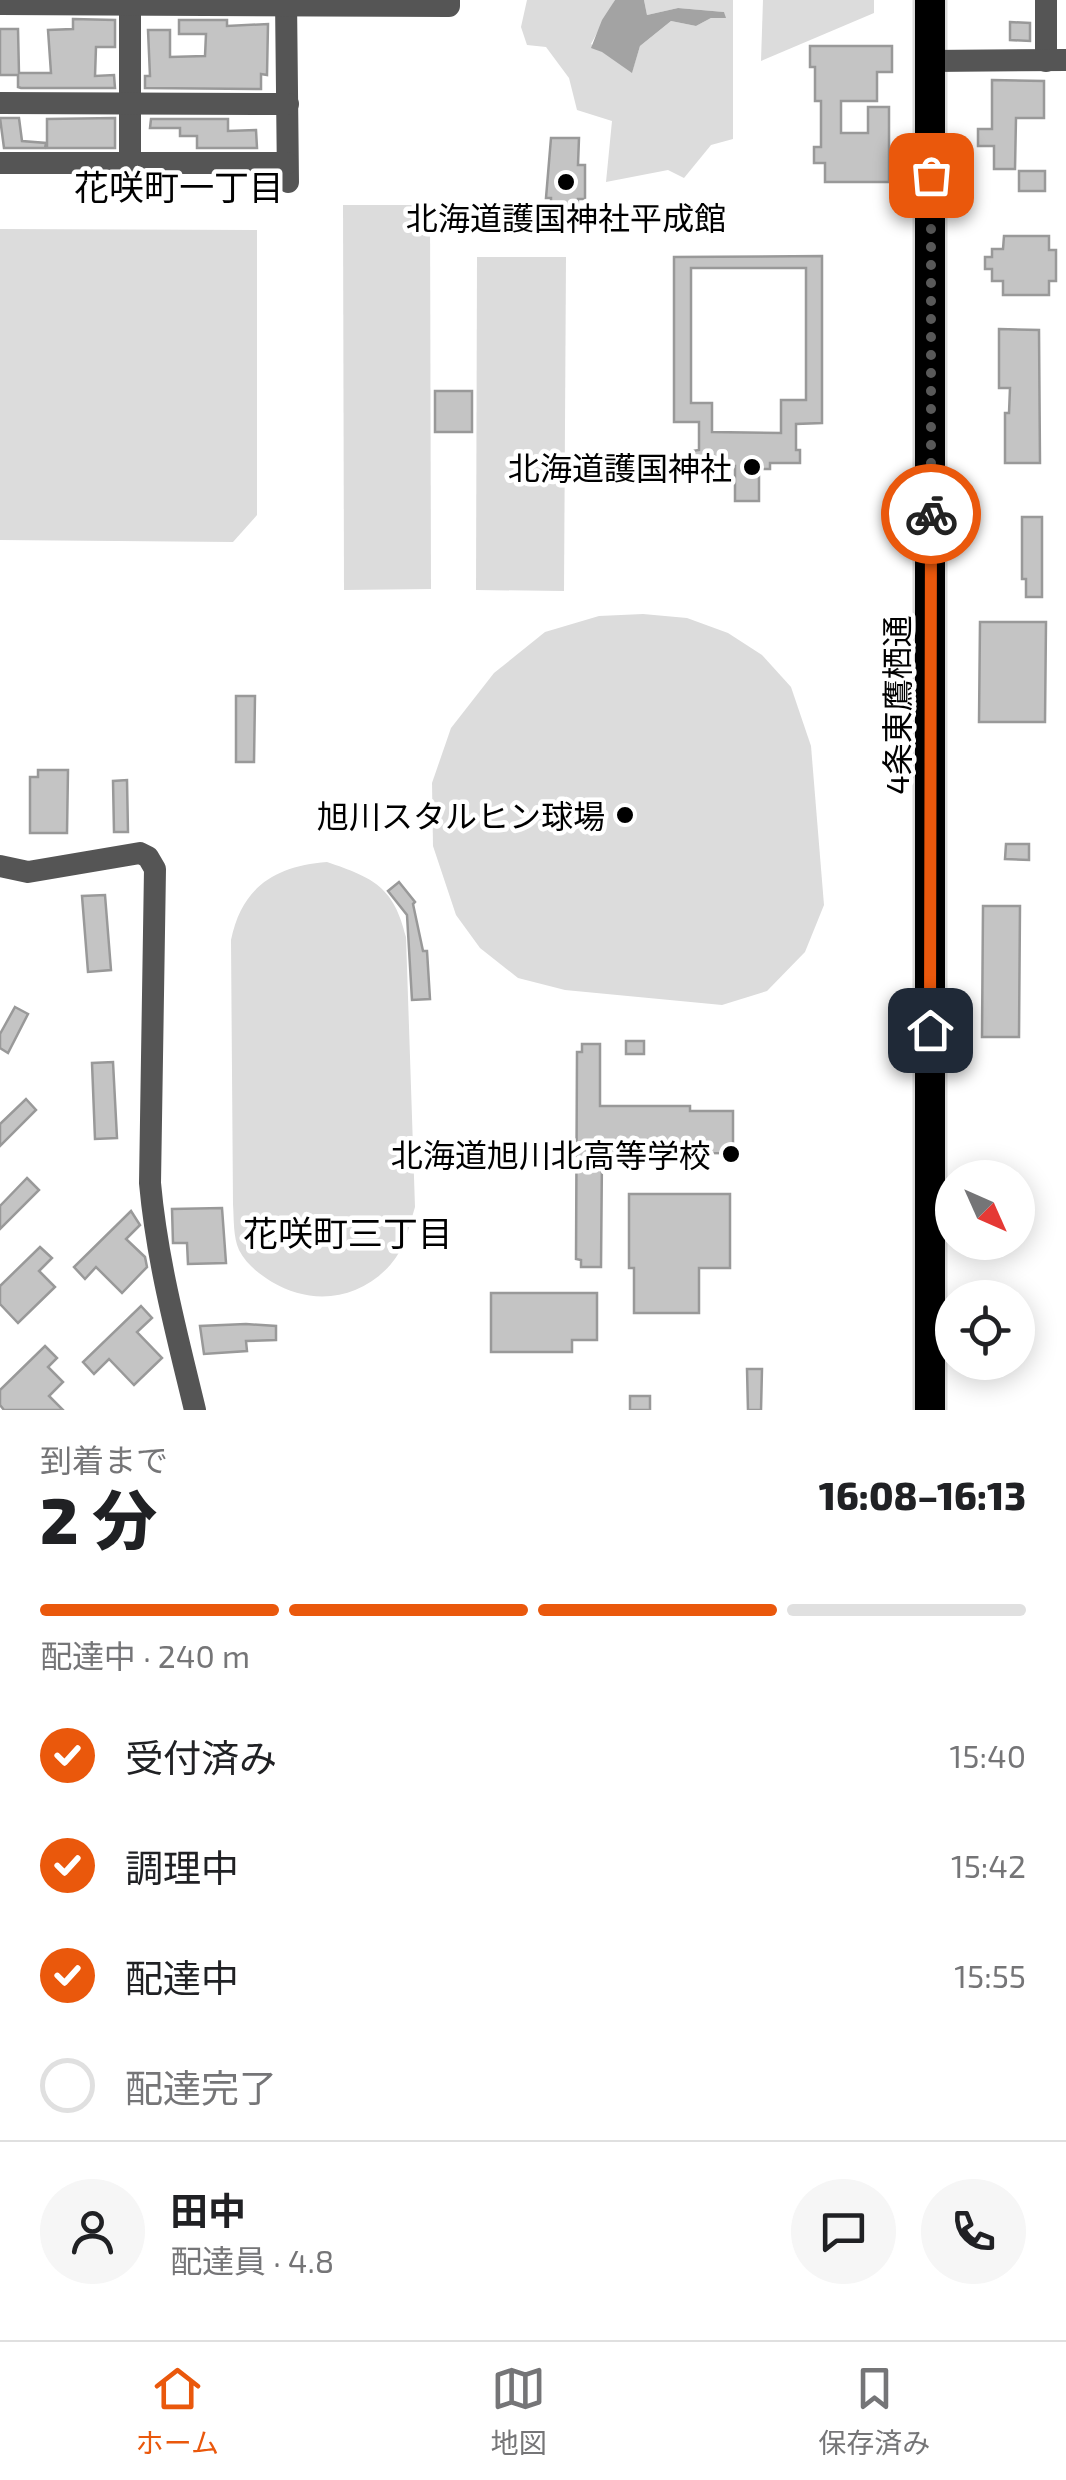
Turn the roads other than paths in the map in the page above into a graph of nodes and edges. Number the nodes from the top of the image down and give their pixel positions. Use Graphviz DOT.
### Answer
graph roads {
  1 [pos="449,0"];
  2 [pos="930,0"];
  3 [pos="1046,0"];
  4 [pos="130,1"];
  5 [pos="286,2"];
  6 [pos="0,4"];
  7 [pos="1056,60"];
  8 [pos="930,61"];
  9 [pos="130,102"];
  10 [pos="0,103"];
  11 [pos="288,104"];
  12 [pos="0,163"];
  13 [pos="130,163"];
  14 [pos="0,866"];
  15 [pos="195,1410"];
  16 [pos="930,1410"];
  1 -- 5 [label="street"];
  2 -- 8 [label="highway, 4条東鷹栖通"];
  3 -- 7 [label="street"];
  4 -- 5 [label="street"];
  4 -- 6 [label="street"];
  4 -- 9 [label="street"];
  5 -- 11 [label="street"];
  7 -- 8 [label="street"];
  8 -- 16 [label="highway, 4条東鷹栖通"];
  9 -- 10 [label="street"];
  9 -- 11 [label="street"];
  9 -- 13 [label="street"];
  11 -- 13 [label="street"];
  12 -- 13 [label="street"];
  14 -- 15 [label="street"];
}
